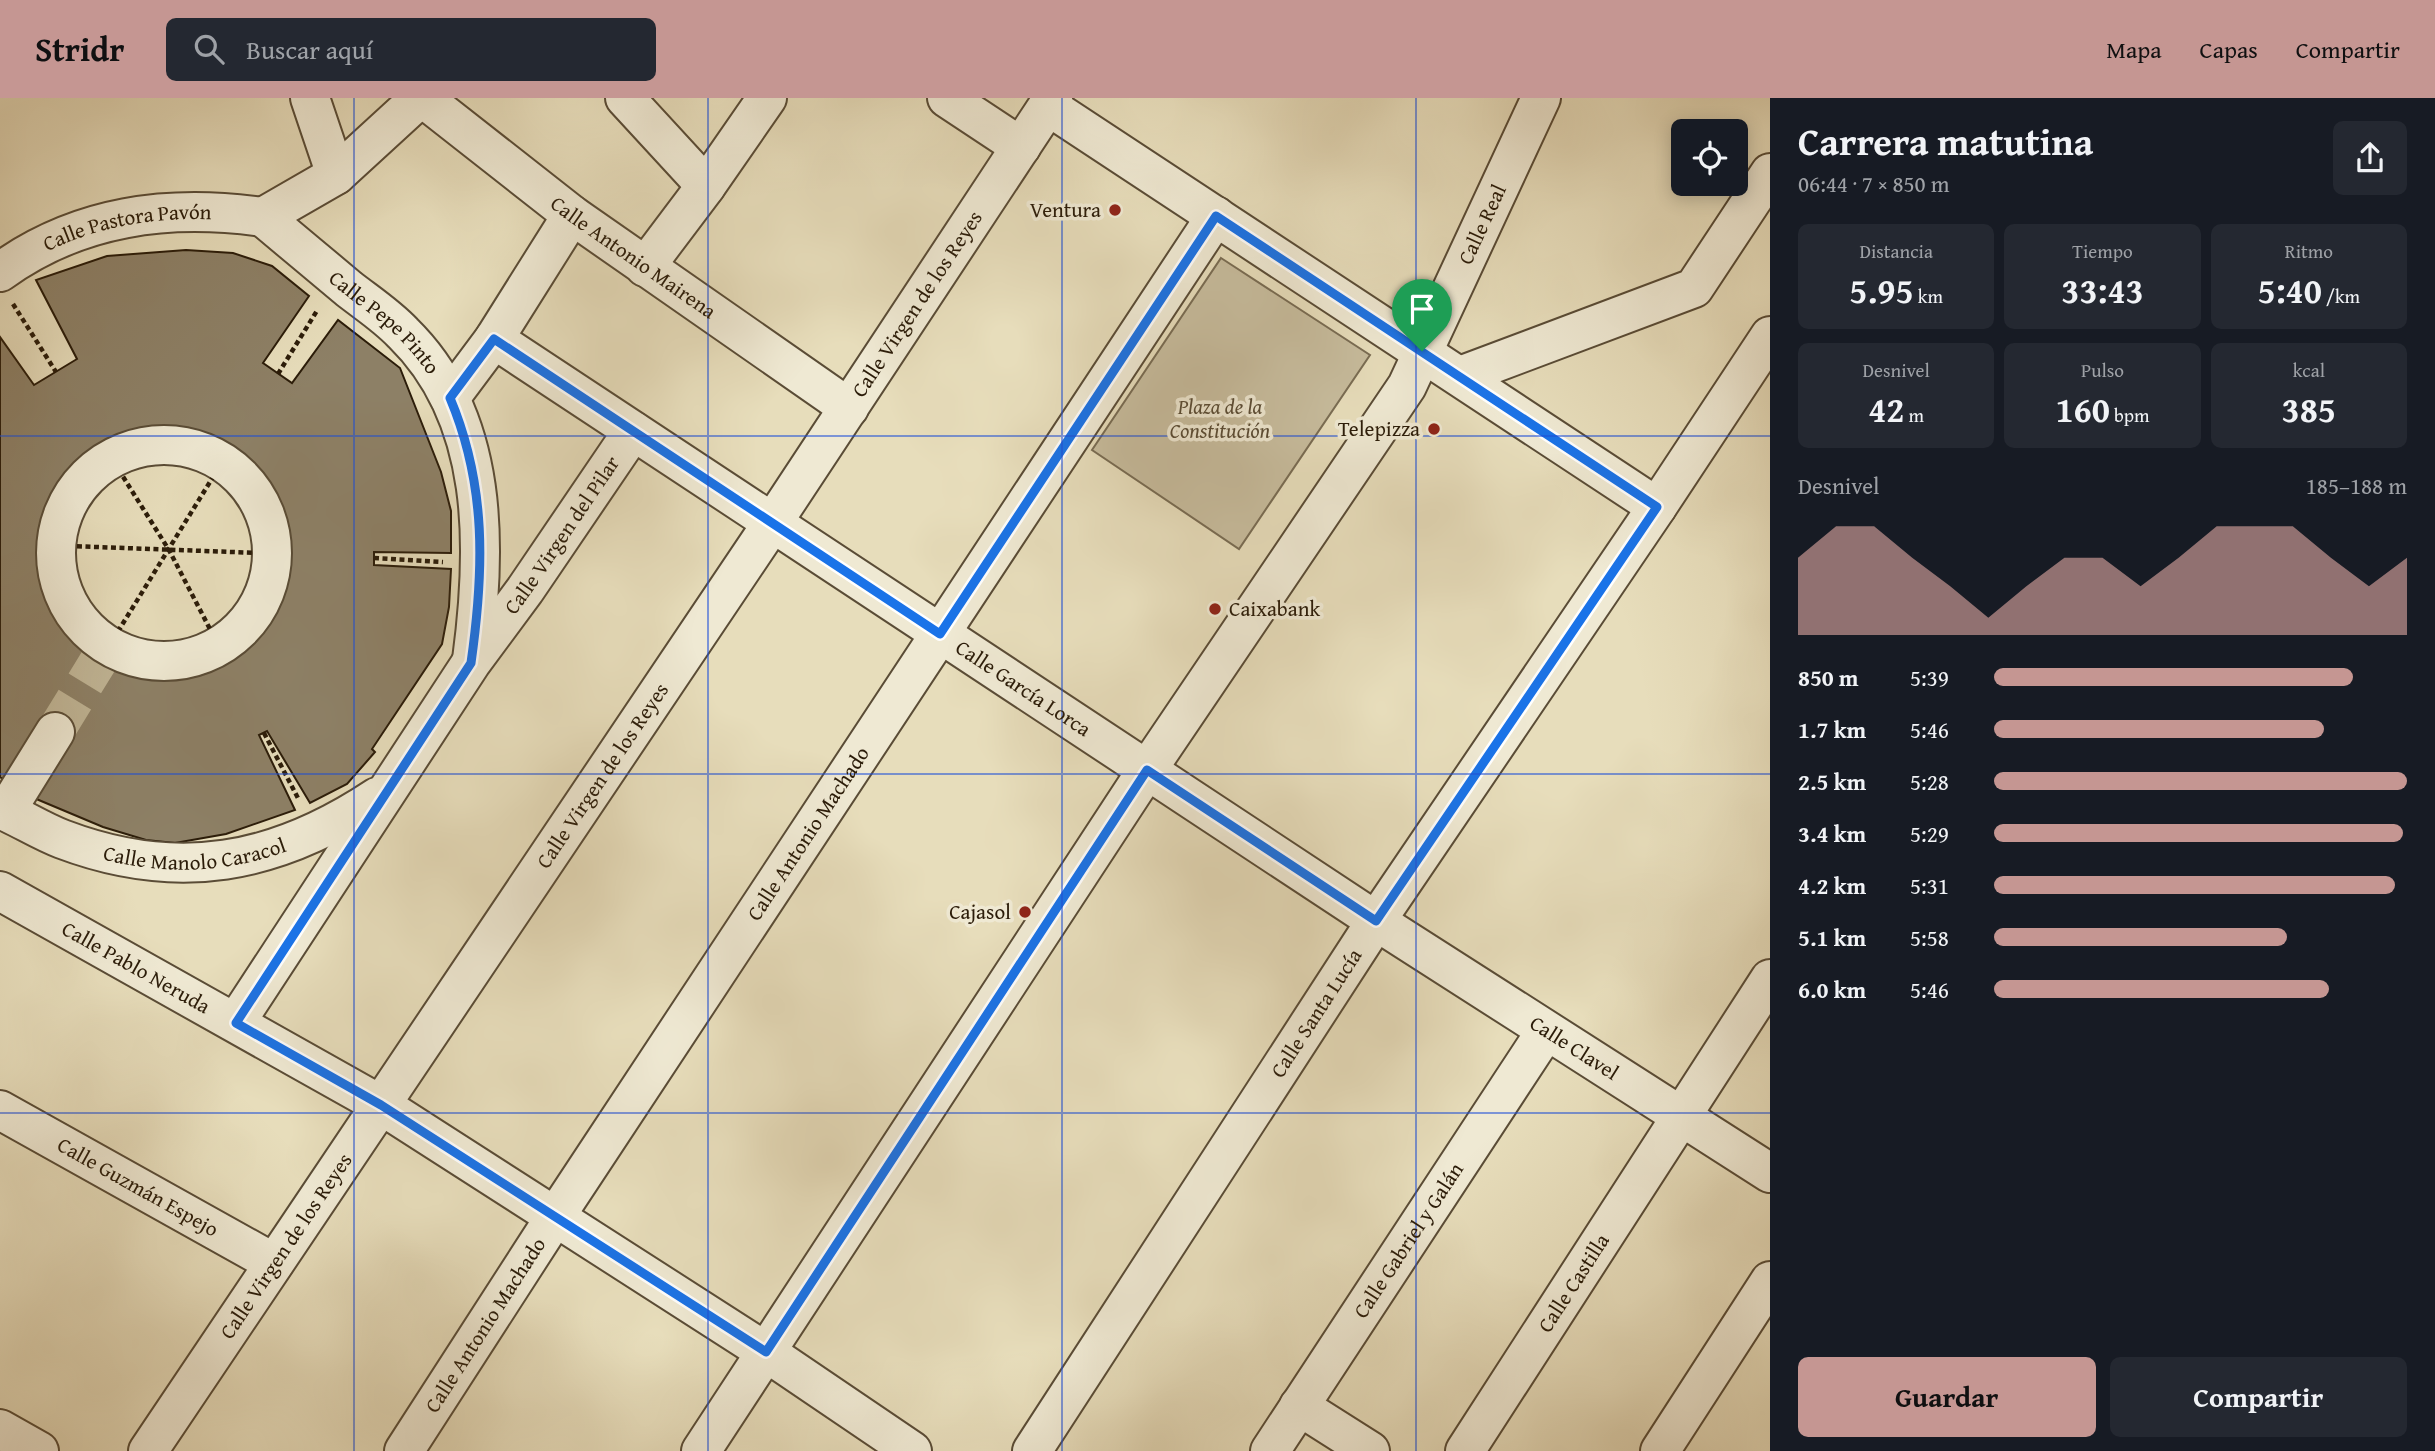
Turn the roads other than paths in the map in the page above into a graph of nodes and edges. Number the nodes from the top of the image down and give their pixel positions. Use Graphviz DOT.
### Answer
graph roads {
  1 [pos="310,98"];
  2 [pos="422,98"];
  3 [pos="625,98"];
  4 [pos="767,98"];
  5 [pos="947,98"];
  6 [pos="1541,98"];
  7 [pos="1051,102"];
  8 [pos="1021,147"];
  9 [pos="1770,173"];
  10 [pos="336,175"];
  11 [pos="706,186"];
  12 [pos="572,215"];
  13 [pos="1216,216"];
  14 [pos="263,217"];
  15 [pos="645,267"];
  16 [pos="4,283"];
  17 [pos="1770,336"];
  18 [pos="494,339"];
  19 [pos="1422,351"];
  20 [pos="1460,376"];
  21 [pos="450,398"];
  22 [pos="849,408"];
  23 [pos="633,430"];
  24 [pos="1657,507"];
  25 [pos="772,522"];
  26 [pos="940,634"];
  27 [pos="222,653"];
  28 [pos="471,663"];
  29 [pos="55,732"];
  30 [pos="1147,770"];
  31 [pos="385,792"];
  32 [pos="3,810"];
  33 [pos="0,891"];
  34 [pos="1376,921"];
  35 [pos="1770,979"];
  36 [pos="236,1023"];
  37 [pos="1546,1031"];
  38 [pos="381,1105"];
  39 [pos="0,1110"];
  40 [pos="1682,1117"];
  41 [pos="1770,1173"];
  42 [pos="555,1217"];
  43 [pos="274,1263"];
  44 [pos="1770,1280"];
  45 [pos="766,1352"];
  46 [pos="1300,1406"];
  47 [pos="0,1429"];
  48 [pos="39,1451"];
  49 [pos="148,1451"];
  50 [pos="404,1451"];
  51 [pos="701,1451"];
  52 [pos="912,1451"];
  53 [pos="1032,1451"];
  54 [pos="1270,1451"];
  55 [pos="1370,1451"];
  56 [pos="1465,1451"];
  57 [pos="1660,1451"];
  1 -- 10 [label="street"];
  2 -- 10 [label="street"];
  2 -- 12 [label="street, Calle Antonio Mairena"];
  3 -- 11 [label="street"];
  4 -- 11 [label="street"];
  5 -- 8 [label="street"];
  6 -- 19 [label="street, Calle Real"];
  7 -- 8 [label="street, Calle Virgen de los Reyes"];
  7 -- 13 [label="street"];
  8 -- 22 [label="street, Calle Virgen de los Reyes"];
  9 -- 20 [label="street"];
  10 -- 14 [label="street"];
  11 -- 15 [label="street"];
  12 -- 15 [label="street, Calle Antonio Mairena"];
  12 -- 18 [label="street"];
  13 -- 19 [label="street"];
  13 -- 26 [label="street, Calle Antonio Machado"];
  14 -- 16 [label="street, Calle Pastora Pavón"];
  14 -- 21 [label="street, Calle Pepe Pinto"];
  15 -- 22 [label="street, Calle Antonio Mairena"];
  17 -- 24 [label="street, Calle Santa Lucía"];
  18 -- 21 [label="street"];
  18 -- 23 [label="street, Calle García Lorca"];
  19 -- 20 [label="street"];
  19 -- 30 [label="street, Calle Real"];
  20 -- 24 [label="street"];
  21 -- 28 [label="street, Calle Pepe Pinto"];
  22 -- 25 [label="street, Calle Virgen de los Reyes"];
  23 -- 25 [label="street, Calle García Lorca"];
  23 -- 28 [label="street, Calle Virgen del Pilar"];
  24 -- 34 [label="street, Calle Santa Lucía"];
  25 -- 26 [label="street, Calle García Lorca"];
  25 -- 38 [label="street, Calle Virgen de los Reyes"];
  26 -- 30 [label="street, Calle García Lorca"];
  26 -- 42 [label="street, Calle Antonio Machado"];
  27 -- 27 [label="street"];
  28 -- 31 [label="street, Calle Virgen del Pilar"];
  29 -- 32 [label="street"];
  30 -- 34 [label="street, Calle García Lorca"];
  30 -- 45 [label="street, Calle Real"];
  31 -- 32 [label="street, Calle Manolo Caracol"];
  31 -- 36 [label="street, Calle Virgen del Pilar"];
  33 -- 36 [label="street, Calle Pablo Neruda"];
  34 -- 37 [label="street, Calle Clavel"];
  34 -- 53 [label="street, Calle Santa Lucía"];
  35 -- 40 [label="street, Calle Castilla"];
  36 -- 38 [label="street, Calle Pablo Neruda"];
  37 -- 40 [label="street, Calle Clavel"];
  37 -- 46 [label="street, Calle Gabriel y Galán"];
  38 -- 42 [label="street, Calle Pablo Neruda"];
  38 -- 43 [label="street, Calle Virgen de los Reyes"];
  39 -- 43 [label="street, Calle Guzmán Espejo"];
  40 -- 41 [label="street, Calle Clavel"];
  40 -- 56 [label="street, Calle Castilla"];
  42 -- 45 [label="street, Calle Pablo Neruda"];
  42 -- 50 [label="street, Calle Antonio Machado"];
  43 -- 49 [label="street, Calle Virgen de los Reyes"];
  44 -- 57 [label="street"];
  45 -- 51 [label="street, Calle Real"];
  45 -- 52 [label="street, Calle Pablo Neruda"];
  46 -- 54 [label="street, Calle Gabriel y Galán"];
  46 -- 55 [label="street"];
  47 -- 48 [label="street"];
}
